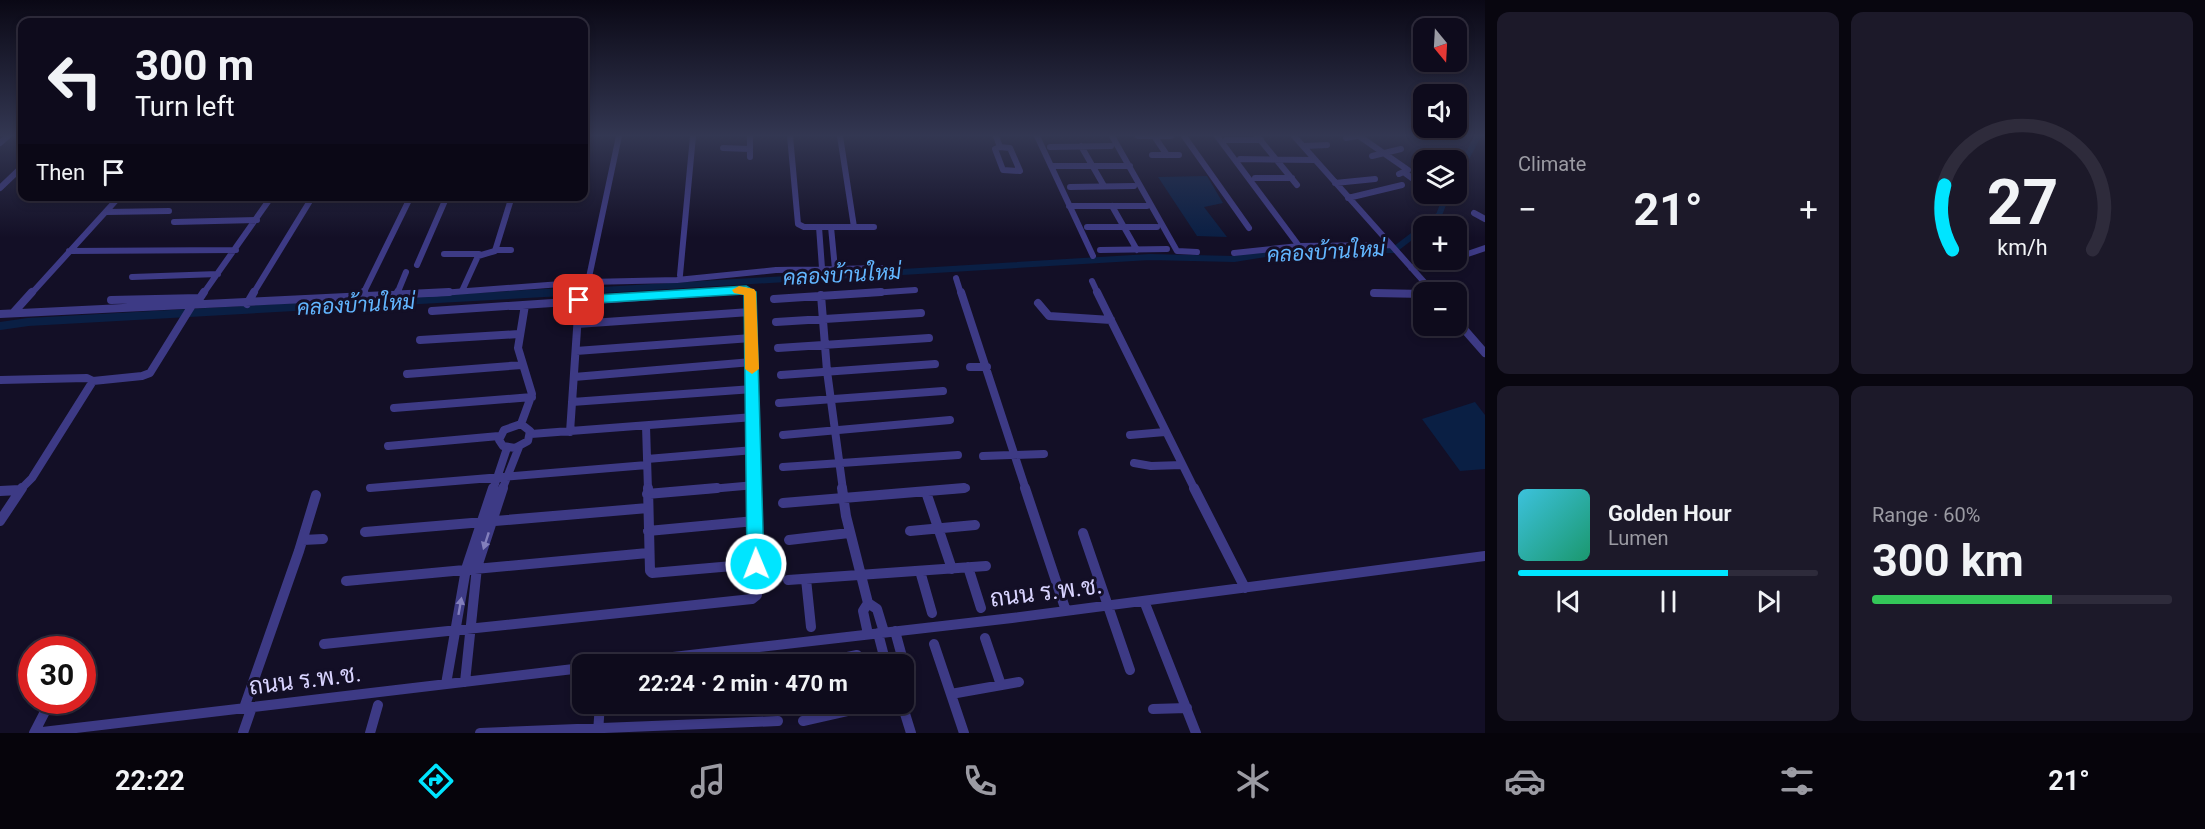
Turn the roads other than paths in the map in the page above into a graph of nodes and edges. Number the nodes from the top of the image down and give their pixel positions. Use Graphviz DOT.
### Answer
graph roads {
  1 [pos="613,170"];
  2 [pos="690,170"];
  3 [pos="793,170"];
  4 [pos="845,170"];
  5 [pos="1053,170"];
  6 [pos="1095,170"];
  7 [pos="1132,170"];
  8 [pos="1209,170"];
  9 [pos="1242,170"];
  10 [pos="1285,170"];
  11 [pos="1324,170"];
  12 [pos="1408,170"];
  13 [pos="18,171"];
  14 [pos="1255,178"];
  15 [pos="1292,178"];
  16 [pos="1375,179"];
  17 [pos="1413,180"];
  18 [pos="1335,183"];
  19 [pos="1297,185"];
  20 [pos="1402,185"];
  21 [pos="1104,186"];
  22 [pos="1134,186"];
  23 [pos="1070,187"];
  24 [pos="0,188"];
  25 [pos="1348,198"];
  26 [pos="116,201"];
  27 [pos="269,201"];
  28 [pos="310,201"];
  29 [pos="409,201"];
  30 [pos="445,201"];
  31 [pos="510,201"];
  32 [pos="1069,206"];
  33 [pos="1112,206"];
  34 [pos="1147,206"];
  35 [pos="169,211"];
  36 [pos="106,212"];
  37 [pos="1474,213"];
  38 [pos="1485,219"];
  39 [pos="257,220"];
  40 [pos="174,222"];
  41 [pos="1124,226"];
  42 [pos="819,227"];
  43 [pos="831,227"];
  44 [pos="854,227"];
  45 [pos="874,227"];
  46 [pos="1087,227"];
  47 [pos="1157,227"];
  48 [pos="1250,228"];
  49 [pos="1299,246"];
  50 [pos="1391,246"];
  51 [pos="1485,248"];
  52 [pos="1167,249"];
  53 [pos="69,250"];
  54 [pos="236,250"];
  55 [pos="495,250"];
  56 [pos="511,250"];
  57 [pos="1100,250"];
  58 [pos="1137,250"];
  59 [pos="1197,252"];
  60 [pos="1234,253"];
  61 [pos="444,254"];
  62 [pos="479,254"];
  63 [pos="1467,254"];
  64 [pos="1093,256"];
  65 [pos="417,265"];
  66 [pos="822,268"];
  67 [pos="835,268"];
  68 [pos="883,268"];
  69 [pos="1411,268"];
  70 [pos="406,272"];
  71 [pos="218,274"];
  72 [pos="680,275"];
  73 [pos="132,277"];
  74 [pos="956,278"];
  75 [pos="1092,281"];
  76 [pos="588,282"];
  77 [pos="1423,282"];
  78 [pos="915,290"];
  79 [pos="462,291"];
  80 [pos="1374,293"];
  81 [pos="1413,294"];
  82 [pos="821,295"];
  83 [pos="396,296"];
  84 [pos="362,298"];
  85 [pos="774,299"];
  86 [pos="111,300"];
  87 [pos="579,300"];
  88 [pos="1038,303"];
  89 [pos="247,304"];
  90 [pos="525,305"];
  91 [pos="190,309"];
  92 [pos="432,311"];
  93 [pos="14,312"];
  94 [pos="750,312"];
  95 [pos="921,313"];
  96 [pos="0,314"];
  97 [pos="824,319"];
  98 [pos="1111,320"];
  99 [pos="776,322"];
  100 [pos="578,324"];
  101 [pos="1467,333"];
  102 [pos="519,334"];
  103 [pos="751,338"];
  104 [pos="929,338"];
  105 [pos="420,340"];
  106 [pos="826,345"];
  107 [pos="778,348"];
  108 [pos="576,351"];
  109 [pos="1485,353"];
  110 [pos="752,362"];
  111 [pos="935,364"];
  112 [pos="522,365"];
  113 [pos="987,367"];
  114 [pos="970,368"];
  115 [pos="827,371"];
  116 [pos="407,374"];
  117 [pos="781,375"];
  118 [pos="574,377"];
  119 [pos="0,380"];
  120 [pos="93,381"];
  121 [pos="753,389"];
  122 [pos="944,391"];
  123 [pos="532,397"];
  124 [pos="831,400"];
  125 [pos="572,402"];
  126 [pos="779,403"];
  127 [pos="394,408"];
  128 [pos="754,417"];
  129 [pos="950,420"];
  130 [pos="521,424"];
  131 [pos="646,426"];
  132 [pos="835,430"];
  133 [pos="570,432"];
  134 [pos="1165,432"];
  135 [pos="531,434"];
  136 [pos="783,435"];
  137 [pos="1130,435"];
  138 [pos="499,436"];
  139 [pos="388,446"];
  140 [pos="519,447"];
  141 [pos="507,448"];
  142 [pos="754,450"];
  143 [pos="1044,454"];
  144 [pos="958,455"];
  145 [pos="1016,455"];
  146 [pos="983,456"];
  147 [pos="647,462"];
  148 [pos="1134,463"];
  149 [pos="839,464"];
  150 [pos="1182,465"];
  151 [pos="783,467"];
  152 [pos="501,479"];
  153 [pos="755,485"];
  154 [pos="370,488"];
  155 [pos="966,488"];
  156 [pos="20,490"];
  157 [pos="0,491"];
  158 [pos="926,492"];
  159 [pos="647,494"];
  160 [pos="316,495"];
  161 [pos="843,499"];
  162 [pos="783,503"];
  163 [pos="648,508"];
  164 [pos="0,520"];
  165 [pos="493,520"];
  166 [pos="755,521"];
  167 [pos="482,522"];
  168 [pos="975,525"];
  169 [pos="939,529"];
  170 [pos="648,531"];
  171 [pos="910,531"];
  172 [pos="365,532"];
  173 [pos="849,533"];
  174 [pos="1083,533"];
  175 [pos="323,539"];
  176 [pos="303,540"];
  177 [pos="789,540"];
  178 [pos="648,552"];
  179 [pos="1485,556"];
  180 [pos="756,564"];
  181 [pos="986,566"];
  182 [pos="477,567"];
  183 [pos="968,567"];
  184 [pos="952,568"];
  185 [pos="466,569"];
  186 [pos="920,571"];
  187 [pos="861,576"];
  188 [pos="806,579"];
  189 [pos="788,580"];
  190 [pos="346,581"];
  191 [pos="1245,588"];
  192 [pos="1144,601"];
  193 [pos="868,603"];
  194 [pos="1108,605"];
  195 [pos="981,608"];
  196 [pos="1066,611"];
  197 [pos="932,613"];
  198 [pos="470,627"];
  199 [pos="810,627"];
  200 [pos="455,630"];
  201 [pos="881,633"];
  202 [pos="985,638"];
  203 [pos="324,644"];
  204 [pos="934,644"];
  205 [pos="699,654"];
  206 [pos="884,654"];
  207 [pos="894,654"];
  208 [pos="572,669"];
  209 [pos="1130,670"];
  210 [pos="465,682"];
  211 [pos="1019,682"];
  212 [pos="446,684"];
  213 [pos="1001,685"];
  214 [pos="951,694"];
  215 [pos="378,705"];
  216 [pos="248,708"];
  217 [pos="1187,708"];
  218 [pos="1153,709"];
  219 [pos="44,714"];
  220 [pos="599,714"];
  221 [pos="815,714"];
  222 [pos="833,714"];
  223 [pos="905,714"];
  224 [pos="815,718"];
  225 [pos="778,721"];
  226 [pos="803,721"];
  227 [pos="598,731"];
  228 [pos="550,732"];
  229 [pos="34,733"];
  230 [pos="243,733"];
  231 [pos="370,733"];
  232 [pos="480,733"];
  233 [pos="911,733"];
  234 [pos="964,733"];
  235 [pos="1196,733"];
  1 -- 76 [label="street"];
  2 -- 72 [label="street"];
  3 -- 42 [label="street"];
  4 -- 44 [label="street"];
  5 -- 32 [label="street"];
  6 -- 21 [label="street"];
  7 -- 59 [label="street"];
  8 -- 48 [label="street"];
  9 -- 49 [label="street"];
  10 -- 15 [label="street"];
  11 -- 18 [label="street"];
  12 -- 17 [label="street"];
  13 -- 24 [label="street"];
  14 -- 15 [label="street"];
  15 -- 19 [label="street"];
  16 -- 18 [label="street"];
  18 -- 25 [label="street"];
  20 -- 25 [label="street"];
  21 -- 22 [label="street"];
  21 -- 23 [label="street"];
  25 -- 50 [label="street"];
  26 -- 36 [label="street"];
  27 -- 39 [label="street"];
  28 -- 89 [label="street"];
  29 -- 84 [label="street"];
  30 -- 65 [label="street"];
  31 -- 55 [label="street"];
  32 -- 33 [label="street"];
  32 -- 64 [label="street"];
  33 -- 34 [label="street"];
  33 -- 41 [label="street"];
  35 -- 36 [label="street"];
  36 -- 53 [label="street"];
  37 -- 38 [label="street"];
  39 -- 40 [label="street"];
  39 -- 54 [label="street"];
  41 -- 46 [label="street"];
  41 -- 47 [label="street"];
  41 -- 58 [label="street"];
  42 -- 43 [label="street"];
  42 -- 66 [label="street"];
  43 -- 44 [label="street"];
  43 -- 67 [label="street"];
  44 -- 45 [label="street"];
  49 -- 50 [label="street"];
  49 -- 60 [label="street"];
  50 -- 69 [label="street"];
  51 -- 63 [label="street"];
  52 -- 58 [label="street"];
  53 -- 54 [label="street"];
  53 -- 93 [label="street"];
  54 -- 71 [label="street"];
  55 -- 56 [label="street"];
  55 -- 62 [label="street"];
  57 -- 58 [label="street"];
  61 -- 62 [label="street"];
  62 -- 79 [label="street"];
  66 -- 67 [label="street"];
  66 -- 76 [label="street"];
  67 -- 68 [label="street"];
  69 -- 77 [label="street"];
  70 -- 83 [label="street"];
  71 -- 73 [label="street"];
  71 -- 86 [label="street"];
  74 -- 113 [label="street"];
  75 -- 98 [label="street"];
  76 -- 79 [label="street"];
  78 -- 82 [label="street"];
  79 -- 83 [label="street"];
  80 -- 81 [label="street"];
  82 -- 85 [label="street"];
  82 -- 97 [label="street"];
  83 -- 84 [label="street"];
  84 -- 89 [label="street"];
  87 -- 90 [label="street"];
  87 -- 94 [label="street"];
  87 -- 100 [label="street"];
  88 -- 98 [label="street"];
  89 -- 91 [label="street"];
  90 -- 92 [label="street"];
  90 -- 102 [label="street"];
  91 -- 93 [label="street"];
  91 -- 120 [label="street"];
  93 -- 96 [label="street"];
  94 -- 100 [label="street"];
  94 -- 103 [label="street"];
  95 -- 97 [label="street"];
  97 -- 99 [label="street"];
  97 -- 106 [label="street"];
  98 -- 134 [label="street"];
  100 -- 108 [label="street"];
  101 -- 109 [label="street"];
  102 -- 105 [label="street"];
  102 -- 112 [label="street"];
  103 -- 108 [label="street"];
  103 -- 110 [label="street"];
  104 -- 106 [label="street"];
  106 -- 107 [label="street"];
  106 -- 115 [label="street"];
  108 -- 118 [label="street"];
  110 -- 118 [label="street"];
  110 -- 121 [label="street"];
  111 -- 115 [label="street"];
  112 -- 116 [label="street"];
  112 -- 123 [label="street"];
  113 -- 114 [label="street"];
  113 -- 145 [label="street"];
  115 -- 117 [label="street"];
  115 -- 124 [label="street"];
  118 -- 125 [label="street"];
  119 -- 120 [label="street"];
  120 -- 156 [label="street"];
  121 -- 125 [label="street"];
  121 -- 128 [label="street"];
  122 -- 124 [label="street"];
  123 -- 127 [label="street"];
  123 -- 130 [label="street"];
  124 -- 126 [label="street"];
  124 -- 132 [label="street"];
  125 -- 133 [label="street"];
  128 -- 131 [label="street"];
  128 -- 142 [label="street"];
  129 -- 132 [label="street"];
  130 -- 135 [label="street"];
  130 -- 138 [label="street"];
  131 -- 133 [label="street"];
  131 -- 147 [label="street"];
  132 -- 136 [label="street"];
  132 -- 149 [label="street"];
  133 -- 135 [label="street"];
  134 -- 137 [label="street"];
  134 -- 150 [label="street"];
  135 -- 140 [label="street"];
  138 -- 139 [label="street"];
  138 -- 141 [label="street"];
  140 -- 141 [label="street"];
  140 -- 152 [label="street"];
  141 -- 152 [label="street"];
  142 -- 147 [label="street"];
  142 -- 153 [label="street"];
  143 -- 145 [label="street"];
  144 -- 149 [label="street"];
  145 -- 146 [label="street"];
  145 -- 196 [label="street"];
  147 -- 152 [label="street"];
  147 -- 159 [label="street"];
  148 -- 150 [label="street"];
  149 -- 151 [label="street"];
  149 -- 161 [label="street"];
  150 -- 191 [label="street"];
  152 -- 154 [label="street"];
  152 -- 165 [label="street"];
  152 -- 167 [label="street"];
  153 -- 159 [label="street"];
  153 -- 166 [label="street"];
  155 -- 158 [label="street"];
  156 -- 157 [label="street"];
  156 -- 164 [label="street"];
  158 -- 161 [label="street"];
  158 -- 169 [label="street"];
  159 -- 163 [label="street"];
  160 -- 176 [label="street"];
  161 -- 162 [label="street"];
  161 -- 173 [label="street"];
  163 -- 165 [label="street"];
  163 -- 170 [label="street"];
  165 -- 167 [label="street"];
  165 -- 182 [label="street, one-way"];
  166 -- 170 [label="street"];
  166 -- 180 [label="street"];
  167 -- 172 [label="street"];
  167 -- 185 [label="street"];
  168 -- 169 [label="street"];
  169 -- 171 [label="street"];
  169 -- 184 [label="street"];
  170 -- 178 [label="street"];
  173 -- 177 [label="street"];
  173 -- 187 [label="street"];
  174 -- 194 [label="street"];
  175 -- 176 [label="street"];
  176 -- 216 [label="street"];
  178 -- 180 [label="street"];
  178 -- 182 [label="street"];
  179 -- 191 [label="street, ถนน ร.พ.ช."];
  180 -- 198 [label="street"];
  181 -- 183 [label="street"];
  182 -- 185 [label="street"];
  182 -- 198 [label="street"];
  183 -- 184 [label="street"];
  183 -- 195 [label="street"];
  184 -- 186 [label="street"];
  185 -- 190 [label="street"];
  200 -- 185 [label="street, one-way"];
  186 -- 187 [label="street"];
  186 -- 197 [label="street"];
  187 -- 188 [label="street"];
  187 -- 193 [label="street"];
  188 -- 189 [label="street"];
  188 -- 199 [label="street"];
  191 -- 192 [label="street, ถนน ร.พ.ช."];
  192 -- 194 [label="street, ถนน ร.พ.ช."];
  192 -- 217 [label="street"];
  193 -- 201 [label="street"];
  193 -- 201 [label="street"];
  194 -- 196 [label="street, ถนน ร.พ.ช."];
  194 -- 209 [label="street"];
  196 -- 201 [label="street, ถนน ร.พ.ช."];
  198 -- 200 [label="street"];
  198 -- 210 [label="street"];
  200 -- 203 [label="street"];
  200 -- 212 [label="street"];
  201 -- 205 [label="street, ถนน ร.พ.ช."];
  201 -- 206 [label="street"];
  201 -- 207 [label="street"];
  202 -- 213 [label="street"];
  204 -- 214 [label="street"];
  208 -- 210 [label="street, ถนน ร.พ.ช."];
  210 -- 212 [label="street, ถนน ร.พ.ช."];
  211 -- 213 [label="street"];
  212 -- 216 [label="street, ถนน ร.พ.ช."];
  213 -- 214 [label="street"];
  214 -- 234 [label="street"];
  215 -- 231 [label="street"];
  216 -- 229 [label="street, ถนน ร.พ.ช."];
  216 -- 230 [label="street"];
  217 -- 218 [label="street"];
  217 -- 235 [label="street"];
  219 -- 229 [label="street"];
  220 -- 227 [label="street"];
  221 -- 224 [label="street"];
  222 -- 224 [label="street"];
  223 -- 233 [label="street"];
  224 -- 226 [label="street"];
  225 -- 227 [label="street"];
  227 -- 228 [label="street"];
  228 -- 232 [label="street"];
}
